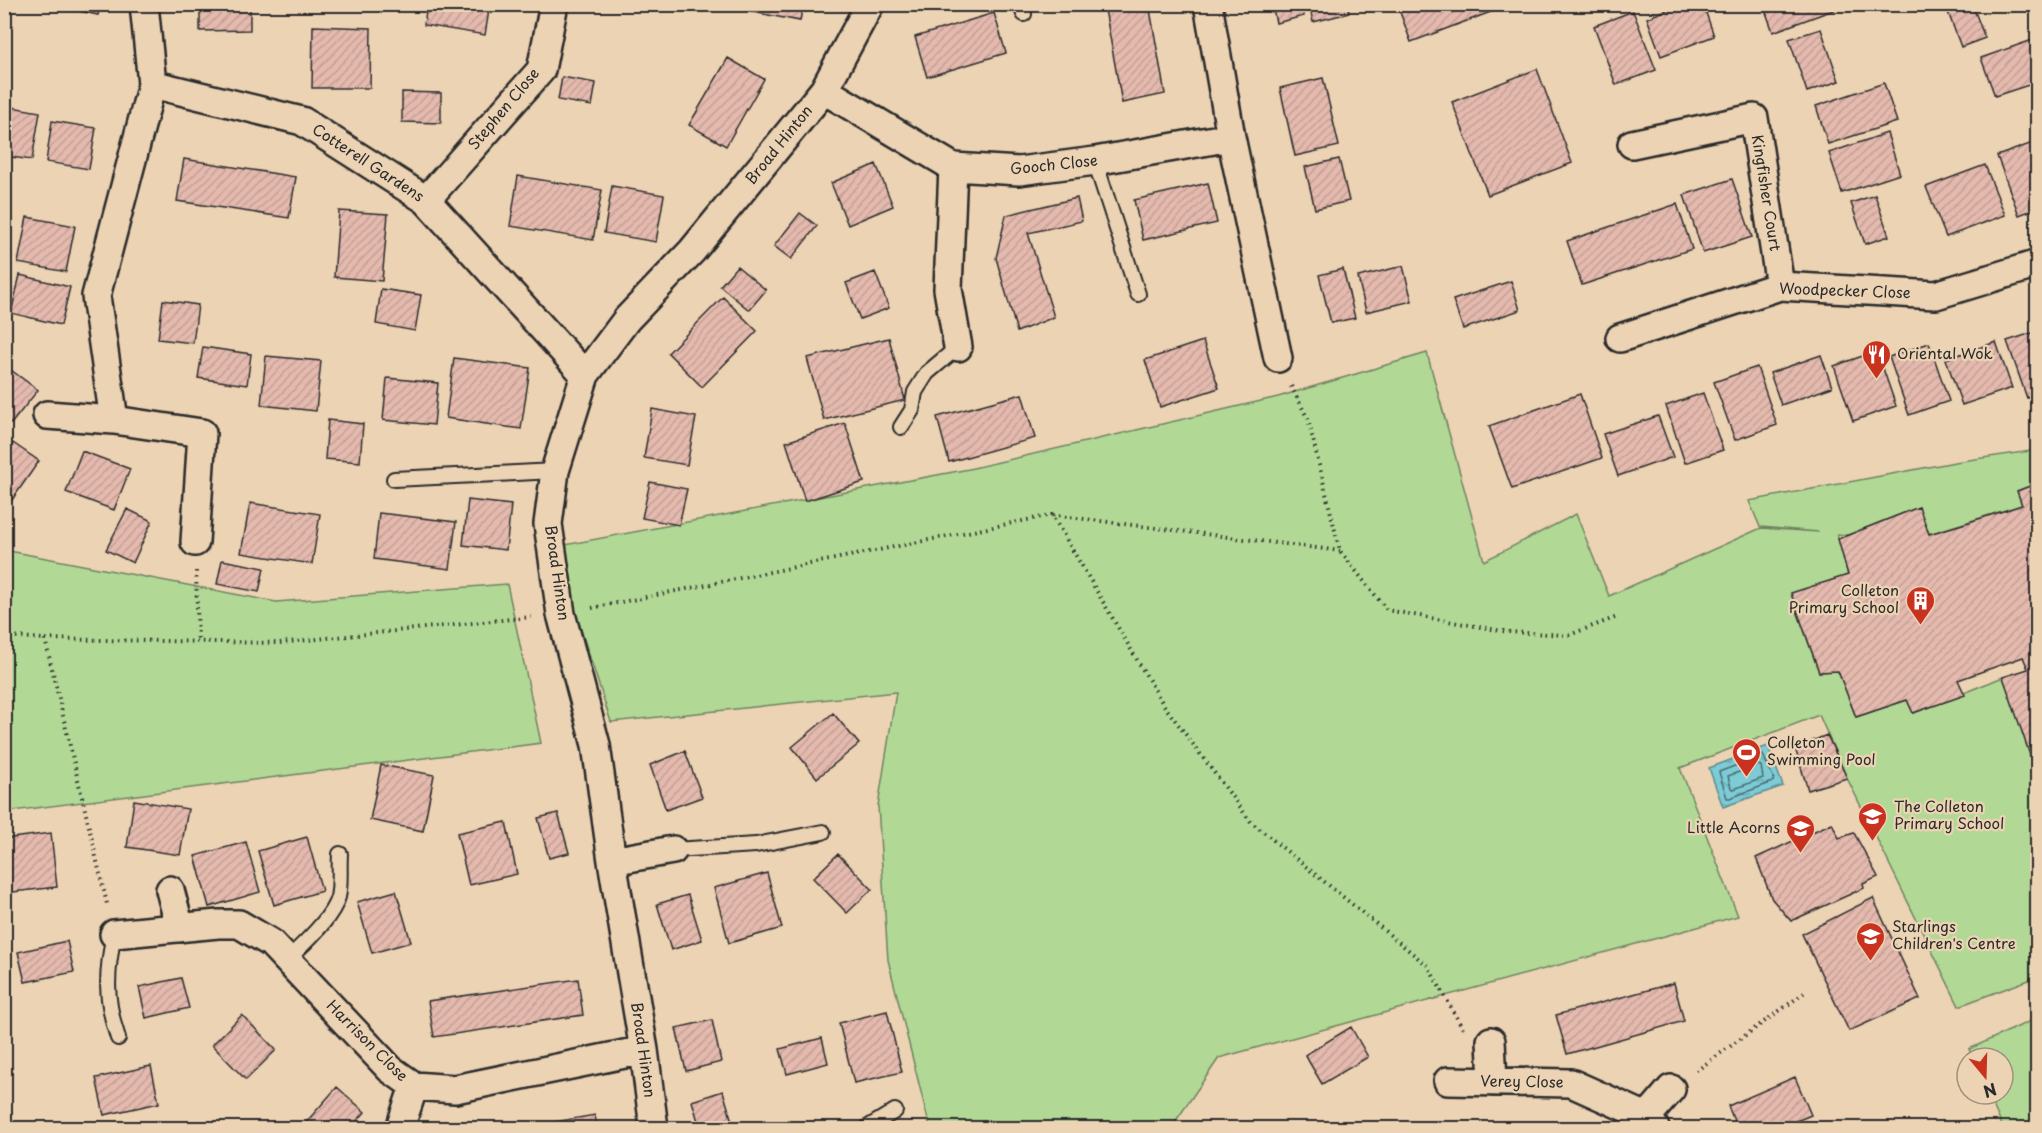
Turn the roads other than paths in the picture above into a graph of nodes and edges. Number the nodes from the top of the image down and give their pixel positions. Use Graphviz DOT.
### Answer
graph roads {
  1 [pos="144,4"];
  2 [pos="554,4"];
  3 [pos="870,4"];
  4 [pos="1208,4"];
  5 [pos="152,84"];
  6 [pos="824,90"];
  7 [pos="1231,137"];
  8 [pos="1632,144"];
  9 [pos="1095,161"];
  10 [pos="953,167"];
  11 [pos="426,200"];
  12 [pos="2037,264"];
  13 [pos="1780,286"];
  14 [pos="1138,294"];
  15 [pos="1620,338"];
  16 [pos="958,347"];
  17 [pos="1278,358"];
  18 [pos="585,375"];
  19 [pos="47,415"];
  20 [pos="114,420"];
  21 [pos="901,427"];
  22 [pos="555,471"];
  23 [pos="394,479"];
  24 [pos="195,542"];
  25 [pos="823,832"];
  26 [pos="673,850"];
  27 [pos="340,854"];
  28 [pos="612,861"];
  29 [pos="170,890"];
  30 [pos="180,928"];
  31 [pos="114,934"];
  32 [pos="287,960"];
  33 [pos="118,1038"];
  34 [pos="1491,1041"];
  35 [pos="644,1050"];
  36 [pos="1448,1081"];
  37 [pos="1493,1082"];
  38 [pos="414,1086"];
  39 [pos="1671,1089"];
  40 [pos="895,1111"];
  41 [pos="1651,1123"];
  42 [pos="400,1128"];
  43 [pos="654,1128"];
  44 [pos="867,1128"];
  1 -- 5 [label="street"];
  2 -- 11 [label="street, Stephen Close"];
  3 -- 6 [label="street, Broad Hinton"];
  4 -- 7 [label="street"];
  5 -- 11 [label="street, Cotterell Gardens"];
  5 -- 20 [label="street"];
  6 -- 10 [label="street, Gooch Close"];
  6 -- 18 [label="street, Broad Hinton"];
  7 -- 9 [label="street, Gooch Close"];
  7 -- 17 [label="street"];
  8 -- 13 [label="street, Kingfisher Court"];
  9 -- 10 [label="street, Gooch Close"];
  9 -- 14 [label="lane"];
  10 -- 16 [label="street"];
  11 -- 18 [label="street, Cotterell Gardens"];
  12 -- 13 [label="street, Woodpecker Close"];
  13 -- 15 [label="street, Woodpecker Close"];
  16 -- 21 [label="lane"];
  18 -- 22 [label="street, Broad Hinton"];
  19 -- 20 [label="street"];
  20 -- 24 [label="street"];
  22 -- 23 [label="lane"];
  22 -- 28 [label="street, Broad Hinton"];
  25 -- 26 [label="lane"];
  26 -- 28 [label="street"];
  27 -- 32 [label="lane"];
  28 -- 35 [label="street, Broad Hinton"];
  29 -- 30 [label="street"];
  30 -- 31 [label="street, Harrison Close"];
  30 -- 32 [label="street, Harrison Close"];
  31 -- 33 [label="lane"];
  32 -- 38 [label="street, Harrison Close"];
  34 -- 37 [label="street"];
  35 -- 38 [label="street, Harrison Close"];
  35 -- 43 [label="street, Broad Hinton"];
  36 -- 37 [label="street, Verey Close"];
  37 -- 41 [label="street, Verey Close"];
  38 -- 42 [label="street"];
  39 -- 41 [label="street"];
  40 -- 44 [label="lane"];
}
